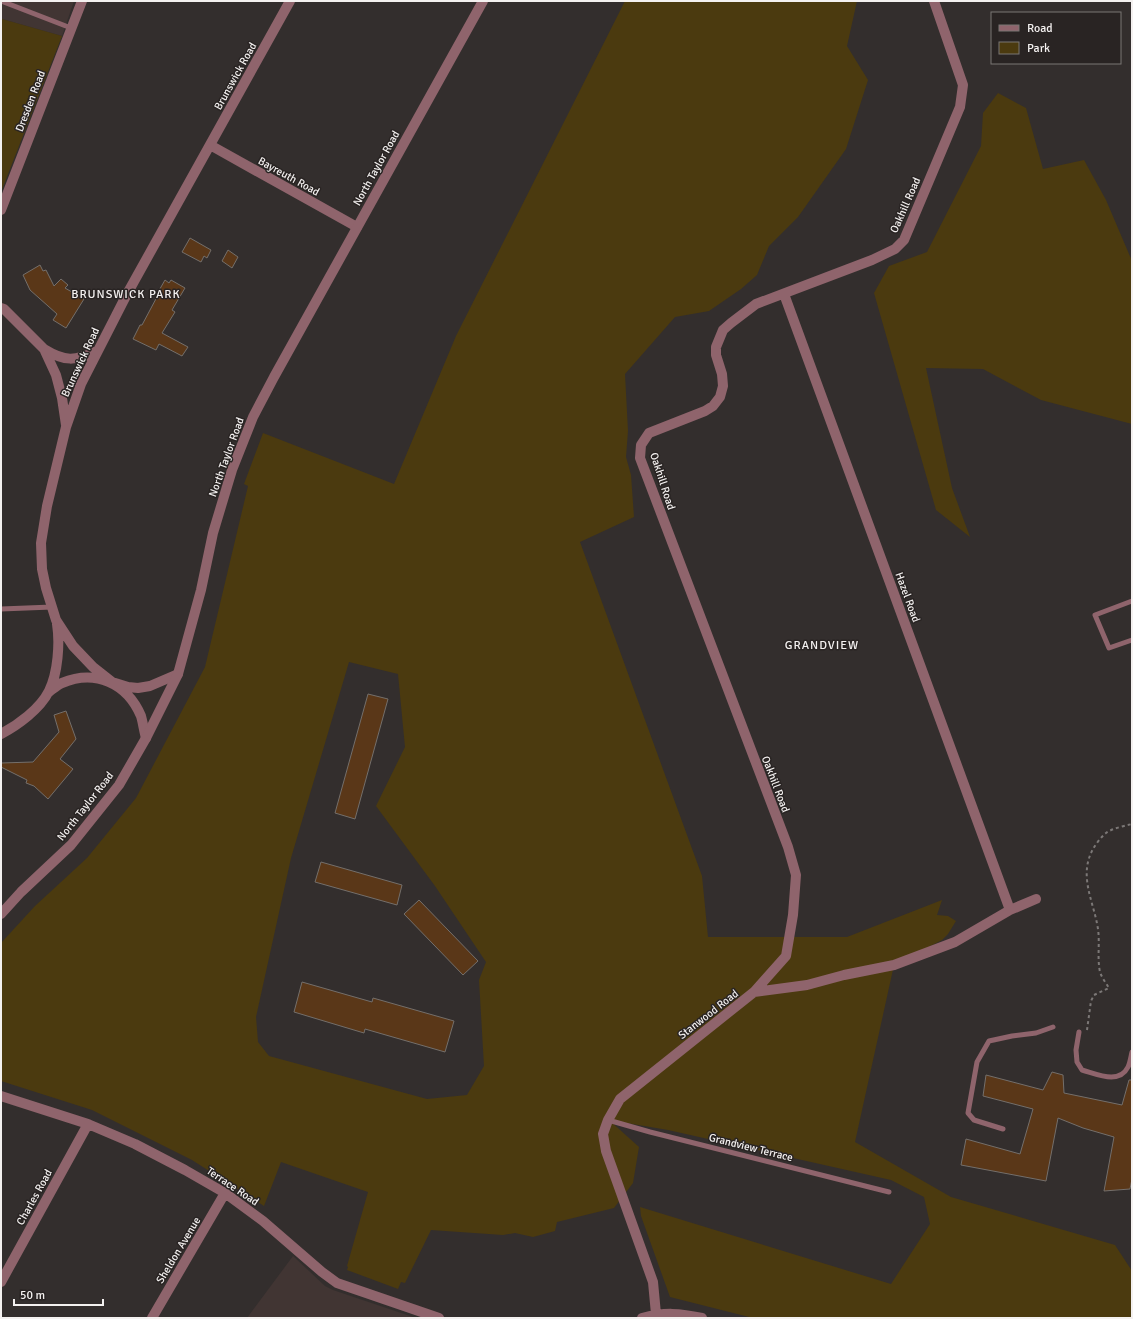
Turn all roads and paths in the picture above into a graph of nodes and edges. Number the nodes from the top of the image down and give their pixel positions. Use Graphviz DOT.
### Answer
graph roads {
  1 [pos="1,1"];
  2 [pos="82,1"];
  3 [pos="290,1"];
  4 [pos="483,1"];
  5 [pos="934,1"];
  6 [pos="71,28"];
  7 [pos="210,145"];
  8 [pos="1,210"];
  9 [pos="357,227"];
  10 [pos="784,294"];
  11 [pos="2,306"];
  12 [pos="44,349"];
  13 [pos="97,351"];
  14 [pos="66,426"];
  15 [pos="1132,601"];
  16 [pos="52,607"];
  17 [pos="1,609"];
  18 [pos="56,620"];
  19 [pos="1132,640"];
  20 [pos="178,674"];
  21 [pos="112,682"];
  22 [pos="49,692"];
  23 [pos="1,734"];
  24 [pos="146,738"];
  25 [pos="1132,824"];
  26 [pos="1036,899"];
  27 [pos="1010,910"];
  28 [pos="1,914"];
  29 [pos="754,992"];
  30 [pos="1053,1027"];
  31 [pos="1079,1032"];
  32 [pos="1086,1033"];
  33 [pos="1132,1052"];
  34 [pos="1,1096"];
  35 [pos="608,1120"];
  36 [pos="88,1124"];
  37 [pos="1003,1128"];
  38 [pos="889,1192"];
  39 [pos="226,1193"];
  40 [pos="1,1282"];
  41 [pos="656,1314"];
  42 [pos="152,1318"];
  43 [pos="439,1318"];
  44 [pos="642,1318"];
  45 [pos="702,1318"];
  1 -- 6 [label="lane"];
  2 -- 6 [label="street, Dresden Road"];
  3 -- 7 [label="street, Brunswick Road"];
  4 -- 9 [label="street, North Taylor Road"];
  5 -- 10 [label="street, Oakhill Road"];
  6 -- 8 [label="street, Dresden Road"];
  7 -- 9 [label="street, Bayreuth Road"];
  7 -- 13 [label="street, Brunswick Road"];
  9 -- 20 [label="street, North Taylor Road"];
  10 -- 27 [label="street, Hazel Road"];
  10 -- 29 [label="street, Oakhill Road"];
  11 -- 12 [label="street"];
  12 -- 13 [label="street"];
  12 -- 14 [label="street"];
  13 -- 14 [label="street, Brunswick Road"];
  14 -- 16 [label="street, Brunswick Road"];
  15 -- 19 [label="lane"];
  16 -- 17 [label="lane"];
  16 -- 18 [label="street, Brunswick Road"];
  18 -- 21 [label="street, Brunswick Road"];
  18 -- 22 [label="street"];
  20 -- 21 [label="street, Brunswick Road"];
  20 -- 24 [label="street, North Taylor Road"];
  21 -- 22 [label="street"];
  21 -- 24 [label="street"];
  22 -- 23 [label="street"];
  24 -- 28 [label="street, North Taylor Road"];
  25 -- 32 [label="path"];
  26 -- 27 [label="street, Stanwood Road"];
  27 -- 29 [label="street, Stanwood Road"];
  29 -- 35 [label="street, Stanwood Road"];
  30 -- 37 [label="lane"];
  31 -- 33 [label="lane"];
  34 -- 36 [label="street, Terrace Road"];
  35 -- 38 [label="lane, Grandview Terrace"];
  35 -- 41 [label="street, Stanwood Road"];
  36 -- 39 [label="street, Terrace Road"];
  36 -- 40 [label="street, Charles Road"];
  39 -- 42 [label="street, Sheldon Avenue"];
  39 -- 43 [label="street, Terrace Road"];
  41 -- 44 [label="street"];
  41 -- 45 [label="street"];
}
